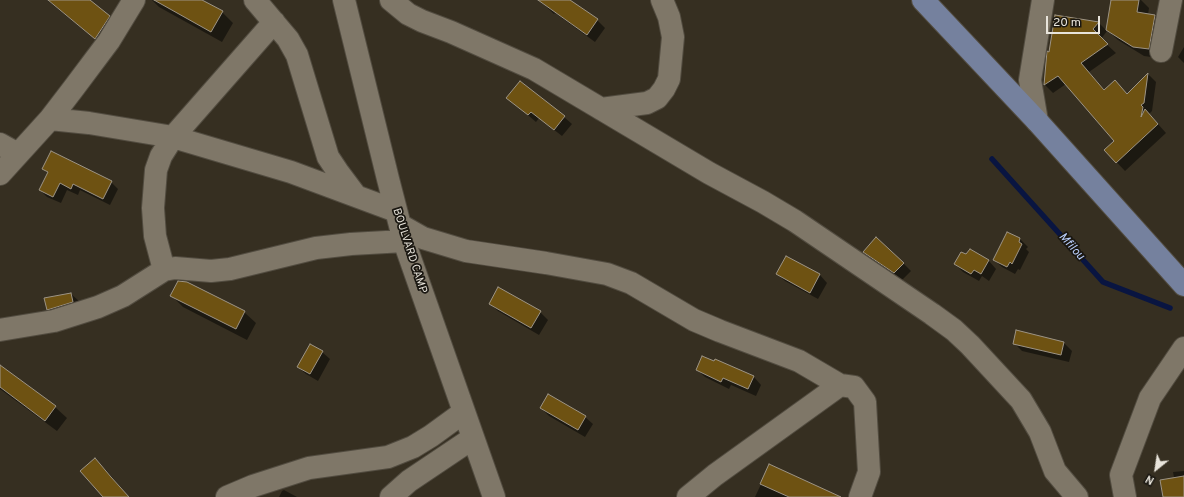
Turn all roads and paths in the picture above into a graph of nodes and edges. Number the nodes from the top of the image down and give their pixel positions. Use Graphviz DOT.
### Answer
graph roads {
  1 [pos="134,0"];
  2 [pos="255,0"];
  3 [pos="344,0"];
  4 [pos="391,0"];
  5 [pos="662,0"];
  6 [pos="923,0"];
  7 [pos="1043,0"];
  8 [pos="1171,0"];
  9 [pos="274,22"];
  10 [pos="1161,51"];
  11 [pos="601,109"];
  12 [pos="50,119"];
  13 [pos="1037,121"];
  14 [pos="172,137"];
  15 [pos="9,149"];
  16 [pos="0,174"];
  17 [pos="356,196"];
  18 [pos="400,225"];
  19 [pos="164,270"];
  20 [pos="1184,285"];
  21 [pos="0,330"];
  22 [pos="1184,348"];
  23 [pos="840,385"];
  24 [pos="464,412"];
  25 [pos="473,438"];
  26 [pos="268,489"];
  27 [pos="227,497"];
  28 [pos="391,497"];
  29 [pos="494,497"];
  30 [pos="688,497"];
  31 [pos="860,497"];
  32 [pos="1077,497"];
  33 [pos="1125,497"];
  1 -- 12 [label="street"];
  2 -- 9 [label="street"];
  3 -- 18 [label="street, BOULVARD CAMP"];
  4 -- 11 [label="street"];
  5 -- 11 [label="street"];
  6 -- 13 [label="main road"];
  7 -- 13 [label="street"];
  8 -- 10 [label="street"];
  9 -- 14 [label="street"];
  9 -- 17 [label="street"];
  11 -- 32 [label="street"];
  12 -- 14 [label="street"];
  12 -- 15 [label="street"];
  13 -- 20 [label="main road"];
  14 -- 17 [label="street"];
  14 -- 19 [label="street"];
  15 -- 16 [label="street"];
  17 -- 18 [label="street"];
  18 -- 19 [label="street"];
  18 -- 23 [label="street"];
  18 -- 24 [label="street, BOULVARD CAMP"];
  19 -- 21 [label="street"];
  22 -- 33 [label="street"];
  23 -- 30 [label="street"];
  23 -- 31 [label="street"];
  24 -- 25 [label="street, BOULVARD CAMP"];
  24 -- 26 [label="street"];
  25 -- 28 [label="street"];
  25 -- 29 [label="street, BOULVARD CAMP"];
  26 -- 27 [label="street"];
}
